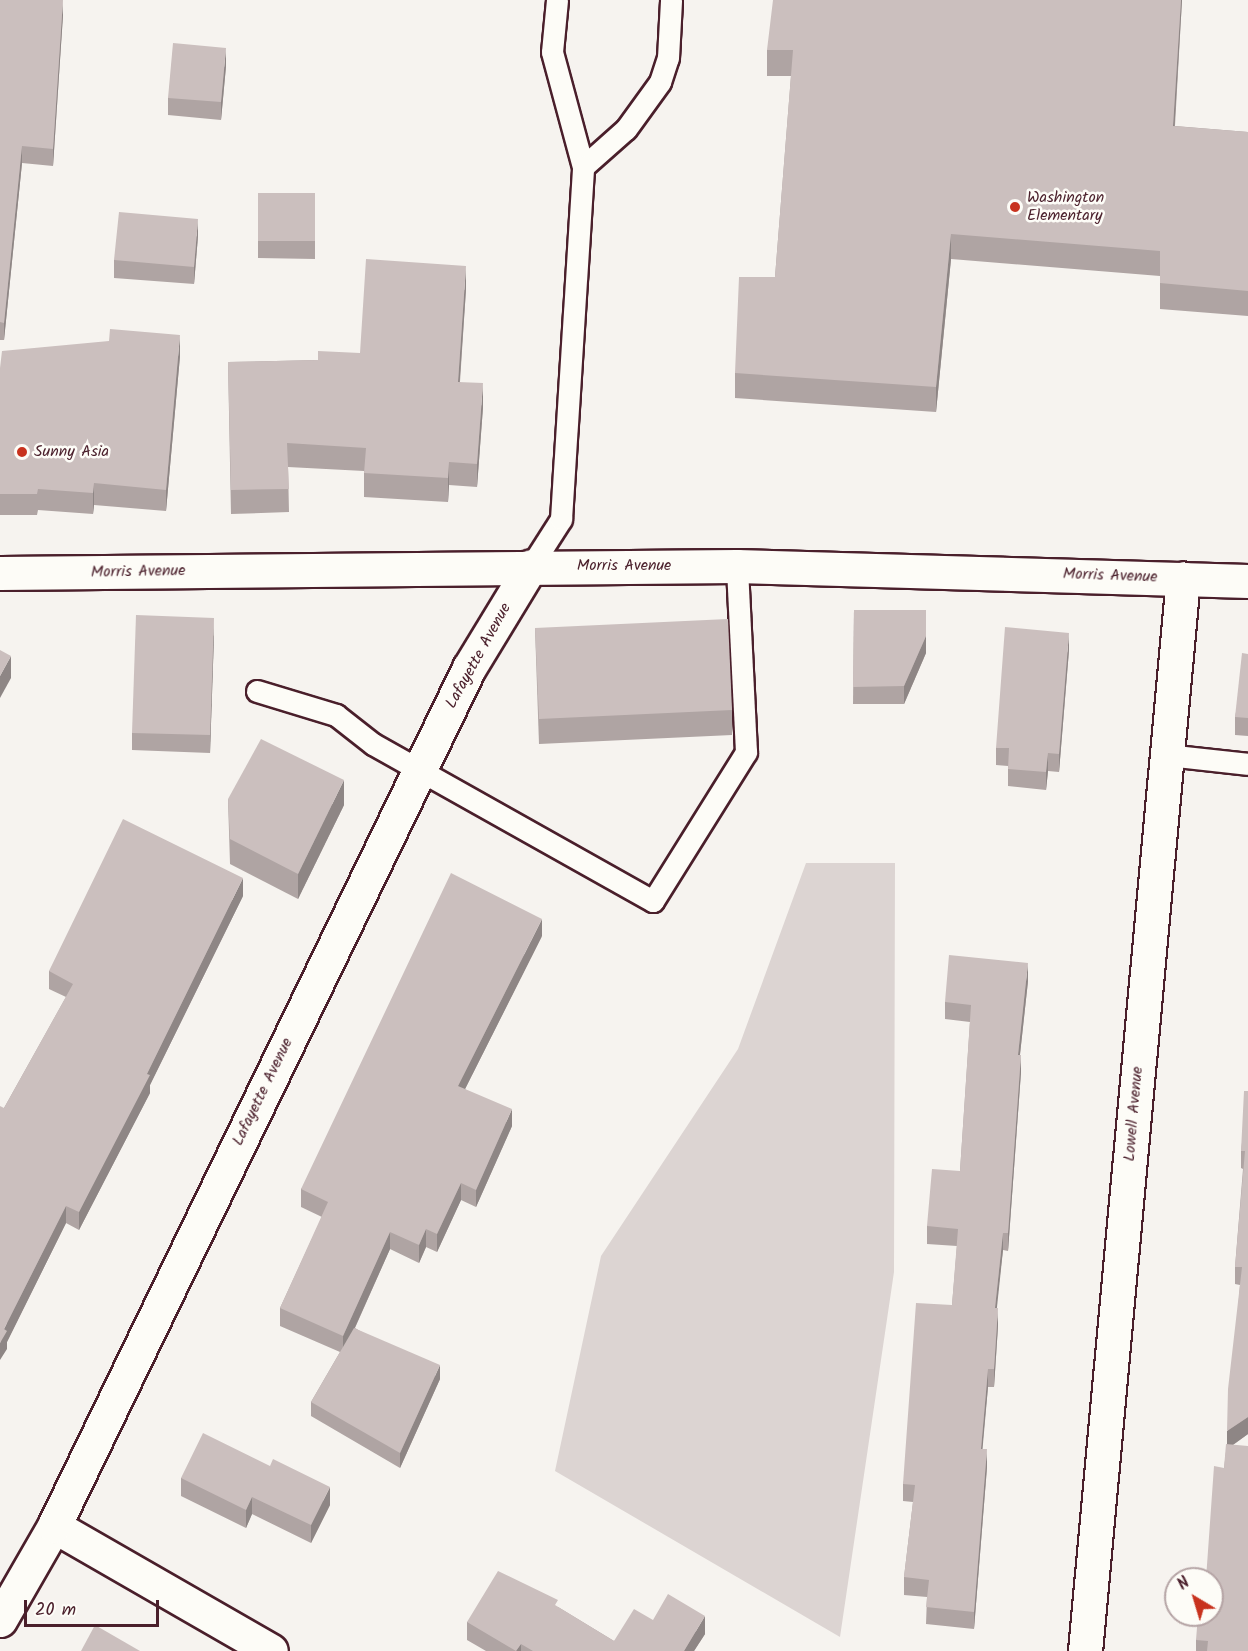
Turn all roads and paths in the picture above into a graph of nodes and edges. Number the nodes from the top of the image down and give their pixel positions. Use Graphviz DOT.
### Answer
graph roads {
  1 [pos="557,0"];
  2 [pos="671,0"];
  3 [pos="583,167"];
  4 [pos="531,566"];
  5 [pos="737,566"];
  6 [pos="0,573"];
  7 [pos="1183,578"];
  8 [pos="1248,581"];
  9 [pos="257,691"];
  10 [pos="1167,755"];
  11 [pos="1248,764"];
  12 [pos="419,770"];
  13 [pos="54,1526"];
  14 [pos="0,1620"];
  15 [pos="271,1651"];
  16 [pos="1085,1651"];
  1 -- 3 [label="lane"];
  2 -- 3 [label="lane"];
  3 -- 4 [label="lane"];
  4 -- 5 [label="street, Morris Avenue"];
  4 -- 6 [label="street, Morris Avenue"];
  4 -- 12 [label="street, Lafayette Avenue"];
  5 -- 7 [label="street, Morris Avenue"];
  5 -- 12 [label="lane"];
  7 -- 8 [label="street, Morris Avenue"];
  7 -- 10 [label="street, Lowell Avenue"];
  9 -- 12 [label="lane"];
  10 -- 11 [label="lane"];
  10 -- 16 [label="street, Lowell Avenue"];
  12 -- 13 [label="street, Lafayette Avenue"];
  13 -- 14 [label="street, Lafayette Avenue"];
  13 -- 15 [label="street"];
}
